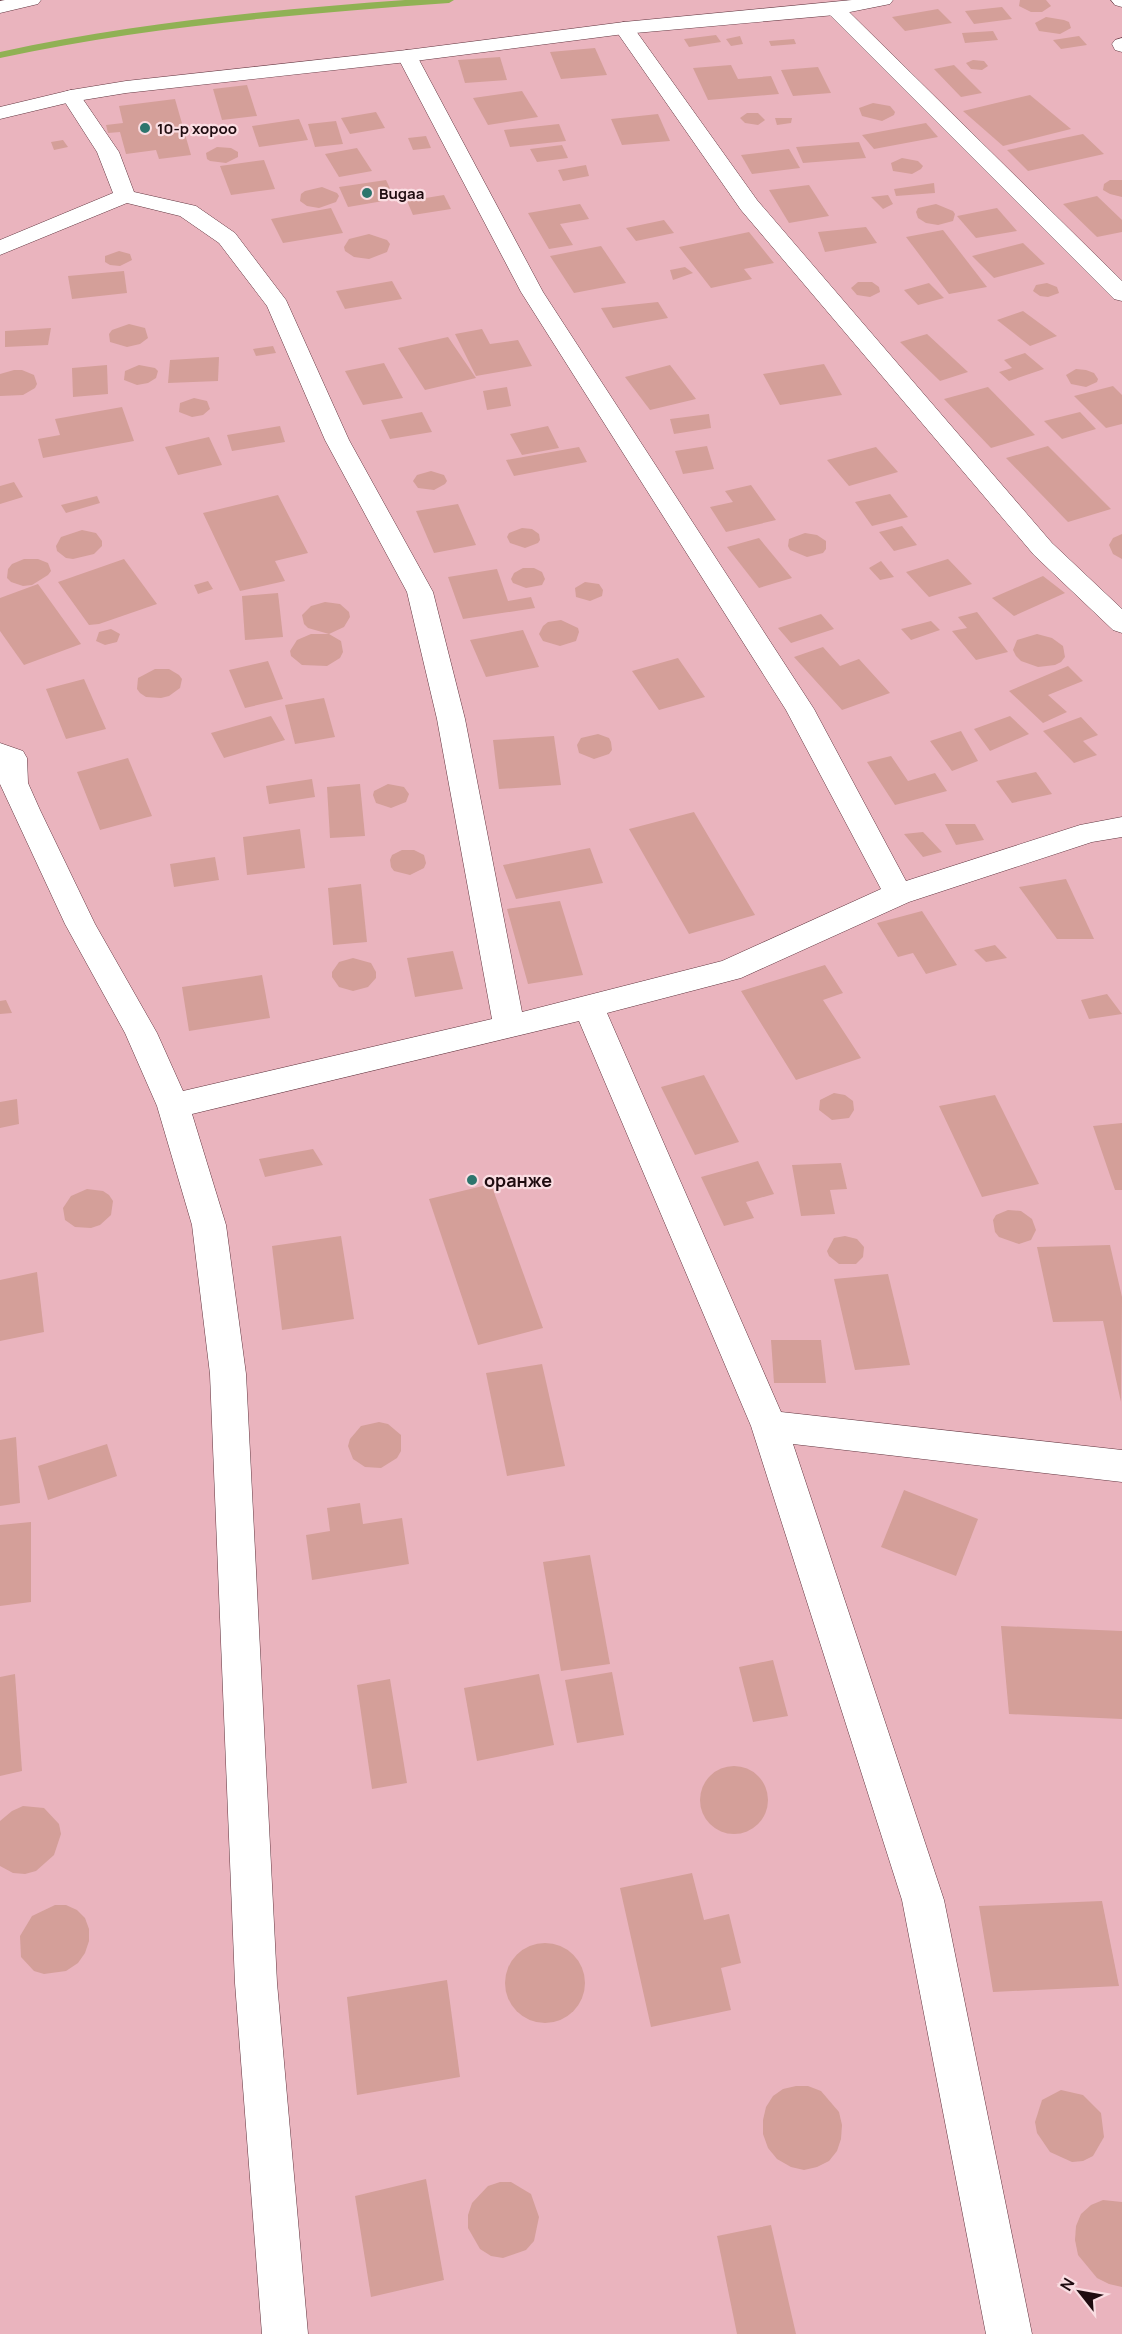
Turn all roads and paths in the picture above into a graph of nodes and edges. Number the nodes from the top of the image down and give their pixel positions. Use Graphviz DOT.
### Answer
graph roads {
  1 [pos="26,0"];
  2 [pos="883,0"];
  3 [pos="0,8"];
  4 [pos="835,9"];
  5 [pos="624,28"];
  6 [pos="407,56"];
  7 [pos="71,96"];
  8 [pos="0,113"];
  9 [pos="125,196"];
  10 [pos="0,248"];
  11 [pos="1122,294"];
  12 [pos="1122,624"];
  13 [pos="4,749"];
  14 [pos="1122,827"];
  15 [pos="898,894"];
  16 [pos="589,1007"];
  17 [pos="509,1027"];
  18 [pos="173,1106"];
  19 [pos="769,1426"];
  20 [pos="1122,1466"];
  21 [pos="285,2334"];
  22 [pos="1009,2334"];
  1 -- 3 [label="street"];
  2 -- 4 [label="street"];
  4 -- 5 [label="street"];
  4 -- 11 [label="street"];
  5 -- 6 [label="street"];
  5 -- 12 [label="street"];
  6 -- 7 [label="street"];
  6 -- 15 [label="street"];
  7 -- 8 [label="street"];
  7 -- 9 [label="street"];
  9 -- 10 [label="street"];
  9 -- 17 [label="street"];
  13 -- 18 [label="street"];
  14 -- 15 [label="street"];
  15 -- 16 [label="street"];
  16 -- 17 [label="street"];
  16 -- 19 [label="street"];
  17 -- 18 [label="street"];
  18 -- 21 [label="street"];
  19 -- 20 [label="street"];
  19 -- 22 [label="street"];
}
